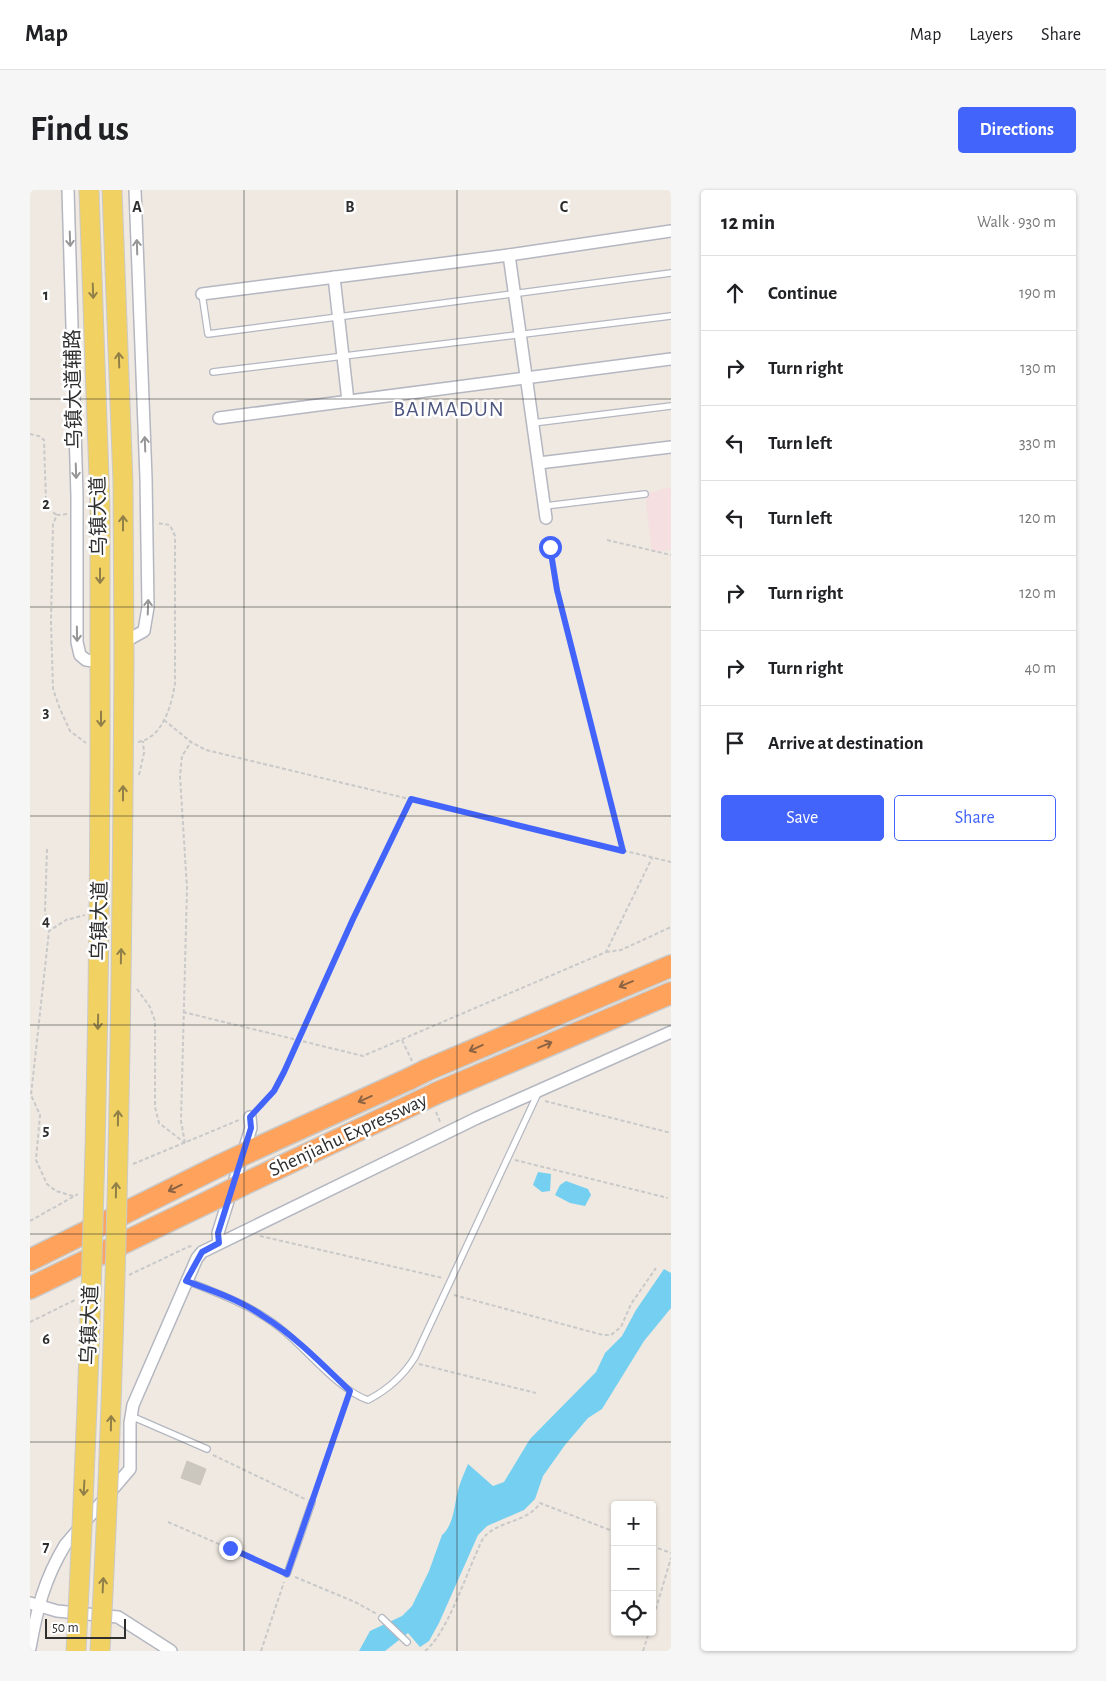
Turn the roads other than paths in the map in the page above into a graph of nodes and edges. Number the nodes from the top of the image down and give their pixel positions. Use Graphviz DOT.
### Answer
graph roads {
  1 [pos="68,190"];
  2 [pos="89,190"];
  3 [pos="112,190"];
  4 [pos="135,190"];
  5 [pos="671,231"];
  6 [pos="509,255"];
  7 [pos="671,273"];
  8 [pos="334,277"];
  9 [pos="514,293"];
  10 [pos="202,294"];
  11 [pos="671,316"];
  12 [pos="338,317"];
  13 [pos="520,334"];
  14 [pos="343,356"];
  15 [pos="671,359"];
  16 [pos="213,372"];
  17 [pos="526,378"];
  18 [pos="348,401"];
  19 [pos="671,406"];
  20 [pos="219,418"];
  21 [pos="533,423"];
  22 [pos="671,447"];
  23 [pos="538,463"];
  24 [pos="645,494"];
  25 [pos="546,512"];
  26 [pos="124,650"];
  27 [pos="101,666"];
  28 [pos="671,966"];
  29 [pos="671,993"];
  30 [pos="671,1032"];
  31 [pos="537,1095"];
  32 [pos="250,1117"];
  33 [pos="219,1243"];
  34 [pos="30,1260"];
  35 [pos="186,1281"];
  36 [pos="30,1288"];
  37 [pos="131,1416"];
  38 [pos="207,1449"];
  39 [pos="312,1502"];
  40 [pos="287,1574"];
  41 [pos="32,1605"];
  42 [pos="382,1618"];
  43 [pos="407,1642"];
  44 [pos="155,1646"];
  45 [pos="30,1648"];
  46 [pos="76,1651"];
  47 [pos="100,1651"];
  48 [pos="171,1651"];
  1 -- 27 [label="street, 乌镇大道辅路, one-way"];
  2 -- 27 [label="main road, 乌镇大道, one-way"];
  26 -- 3 [label="main road, 乌镇大道, one-way"];
  26 -- 4 [label="street, one-way"];
  5 -- 6 [label="street"];
  6 -- 8 [label="street"];
  6 -- 9 [label="street"];
  7 -- 9 [label="lane"];
  8 -- 10 [label="street"];
  8 -- 12 [label="street"];
  9 -- 12 [label="lane"];
  9 -- 13 [label="street"];
  10 -- 12 [label="lane"];
  11 -- 13 [label="lane"];
  12 -- 14 [label="street"];
  13 -- 14 [label="lane"];
  13 -- 17 [label="street"];
  14 -- 16 [label="lane"];
  14 -- 18 [label="street"];
  15 -- 17 [label="street"];
  17 -- 18 [label="street"];
  17 -- 21 [label="street"];
  18 -- 20 [label="street"];
  19 -- 21 [label="lane"];
  21 -- 23 [label="street"];
  22 -- 23 [label="street"];
  23 -- 25 [label="street"];
  24 -- 25 [label="lane"];
  47 -- 26 [label="main road, 乌镇大道, one-way, bridge"];
  27 -- 46 [label="main road, 乌镇大道, one-way, bridge"];
  28 -- 34 [label="highway, Shenjiahu Expressway, one-way, bridge"];
  36 -- 29 [label="highway, Shenjiahu Expressway, one-way, bridge"];
  30 -- 31 [label="street"];
  31 -- 33 [label="street"];
  31 -- 35 [label="lane"];
  32 -- 33 [label="street"];
  33 -- 35 [label="street"];
  35 -- 37 [label="street"];
  37 -- 38 [label="lane"];
  37 -- 41 [label="street"];
  39 -- 40 [label="lane"];
  41 -- 44 [label="street"];
  41 -- 45 [label="street"];
  42 -- 43 [label="lane"];
  44 -- 48 [label="street"];
}
